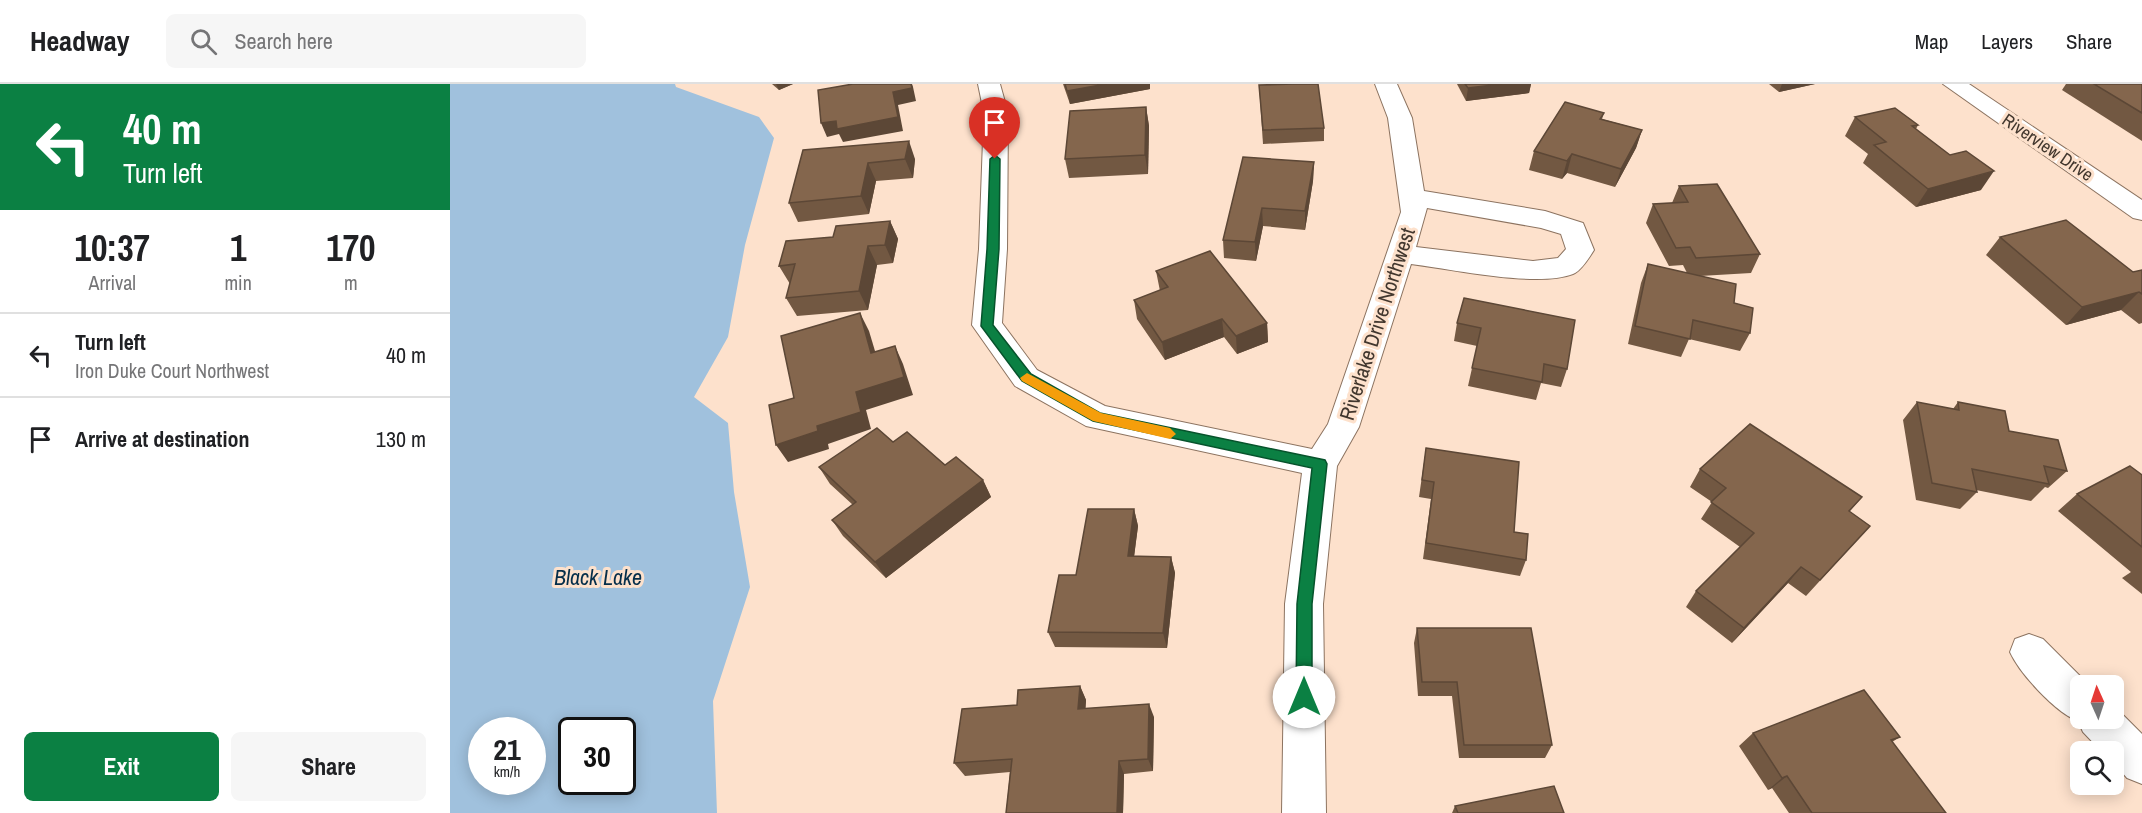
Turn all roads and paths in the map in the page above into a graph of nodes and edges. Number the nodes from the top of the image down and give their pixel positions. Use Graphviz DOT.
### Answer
graph roads {
  1 [pos="989,84"];
  2 [pos="1386,84"];
  3 [pos="1954,84"];
  4 [pos="1414,198"];
  5 [pos="2142,212"];
  6 [pos="1401,254"];
  7 [pos="1320,464"];
  8 [pos="2029,652"];
  9 [pos="2070,693"];
  10 [pos="2108,729"];
  11 [pos="2142,763"];
  12 [pos="1304,813"];
  1 -- 7 [label="street"];
  2 -- 4 [label="street, Riverlake Drive Northwest"];
  3 -- 5 [label="street, Riverview Drive"];
  4 -- 6 [label="street, Riverlake Drive Northwest"];
  4 -- 6 [label="street"];
  6 -- 7 [label="street, Riverlake Drive Northwest"];
  7 -- 12 [label="street, Riverlake Drive Northwest"];
  8 -- 9 [label="street"];
  10 -- 11 [label="street"];
}
